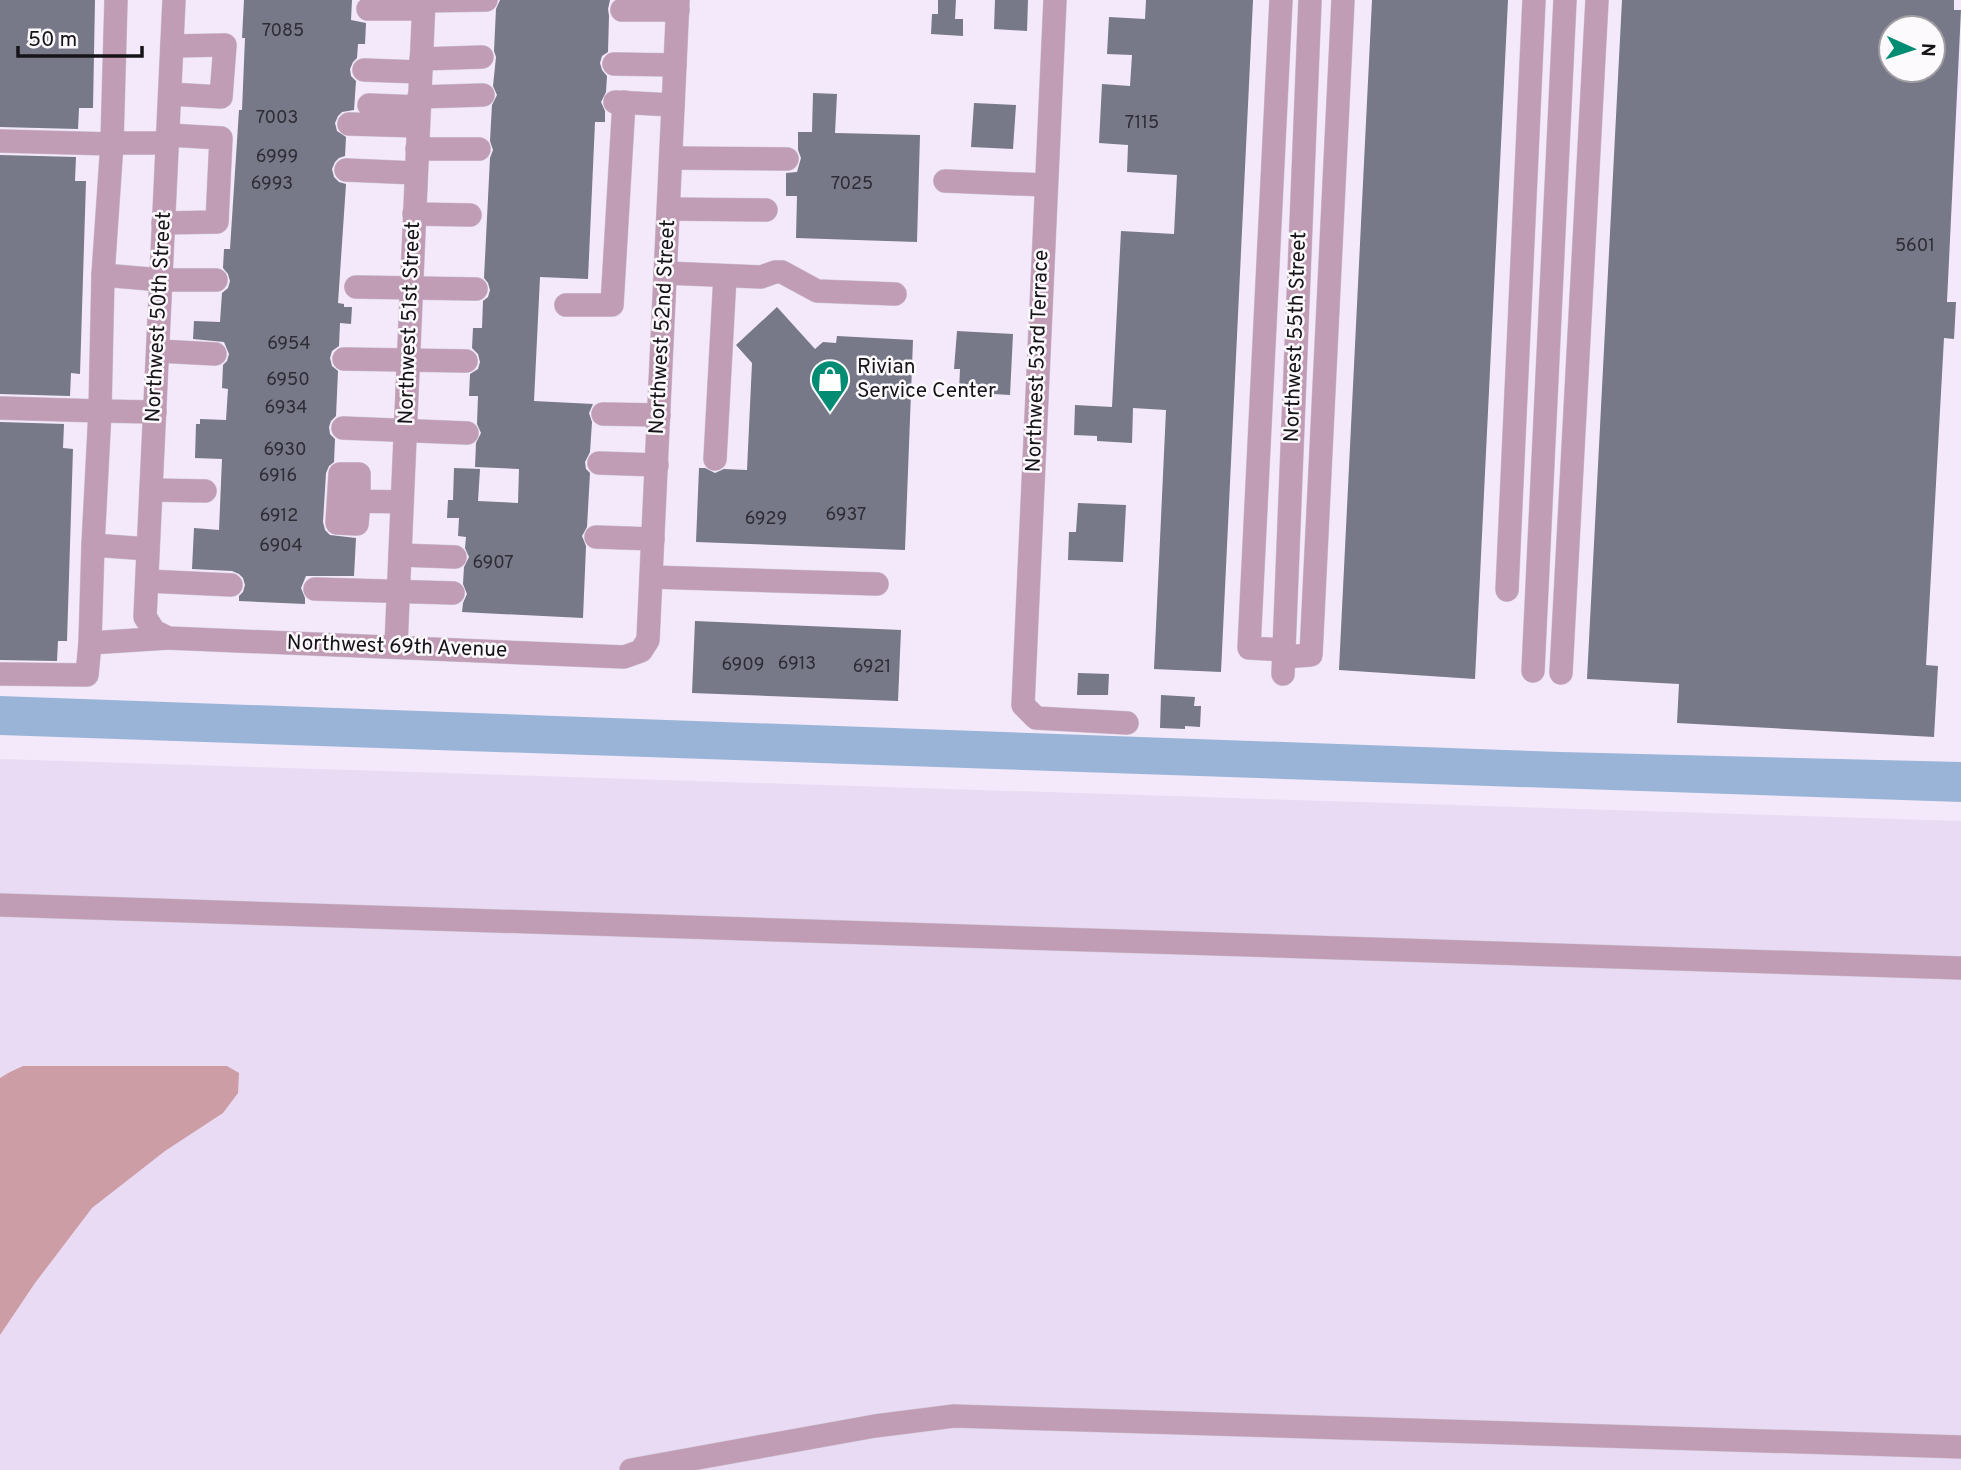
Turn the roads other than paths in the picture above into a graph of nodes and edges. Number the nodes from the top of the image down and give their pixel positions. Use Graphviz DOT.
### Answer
graph roads {
  1 [pos="116,0"];
  2 [pos="174,0"];
  3 [pos="486,0"];
  4 [pos="1055,0"];
  5 [pos="1281,0"];
  6 [pos="1310,0"];
  7 [pos="1343,0"];
  8 [pos="1534,0"];
  9 [pos="1565,0"];
  10 [pos="1597,0"];
  11 [pos="424,3"];
  12 [pos="682,4"];
  13 [pos="368,9"];
  14 [pos="622,10"];
  15 [pos="172,46"];
  16 [pos="482,57"];
  17 [pos="614,64"];
  18 [pos="675,65"];
  19 [pos="421,66"];
  20 [pos="364,70"];
  21 [pos="170,94"];
  22 [pos="483,95"];
  23 [pos="369,105"];
  24 [pos="673,105"];
  25 [pos="419,110"];
  26 [pos="349,124"];
  27 [pos="168,139"];
  28 [pos="0,141"];
  29 [pos="112,144"];
  30 [pos="417,149"];
  31 [pos="480,149"];
  32 [pos="671,158"];
  33 [pos="787,159"];
  34 [pos="346,170"];
  35 [pos="416,173"];
  36 [pos="945,181"];
  37 [pos="1046,185"];
  38 [pos="669,208"];
  39 [pos="766,210"];
  40 [pos="414,214"];
  41 [pos="470,215"];
  42 [pos="163,223"];
  43 [pos="666,273"];
  44 [pos="103,275"];
  45 [pos="725,276"];
  46 [pos="161,280"];
  47 [pos="216,280"];
  48 [pos="356,287"];
  49 [pos="411,288"];
  50 [pos="476,289"];
  51 [pos="895,294"];
  52 [pos="566,305"];
  53 [pos="158,351"];
  54 [pos="215,354"];
  55 [pos="344,359"];
  56 [pos="408,360"];
  57 [pos="466,361"];
  58 [pos="0,408"];
  59 [pos="100,411"];
  60 [pos="155,412"];
  61 [pos="603,414"];
  62 [pos="659,415"];
  63 [pos="343,428"];
  64 [pos="405,431"];
  65 [pos="467,433"];
  66 [pos="715,459"];
  67 [pos="600,463"];
  68 [pos="657,465"];
  69 [pos="151,490"];
  70 [pos="205,491"];
  71 [pos="359,501"];
  72 [pos="402,502"];
  73 [pos="596,537"];
  74 [pos="653,539"];
  75 [pos="93,545"];
  76 [pos="148,549"];
  77 [pos="400,555"];
  78 [pos="455,557"];
  79 [pos="651,577"];
  80 [pos="147,581"];
  81 [pos="877,584"];
  82 [pos="231,585"];
  83 [pos="316,589"];
  84 [pos="1507,590"];
  85 [pos="398,592"];
  86 [pos="453,593"];
  87 [pos="161,634"];
  88 [pos="90,643"];
  89 [pos="396,646"];
  90 [pos="641,651"];
  91 [pos="1283,660"];
  92 [pos="1533,671"];
  93 [pos="1561,673"];
  94 [pos="0,674"];
  95 [pos="1127,723"];
  96 [pos="0,905"];
  97 [pos="1961,968"];
  98 [pos="1961,1447"];
  99 [pos="631,1470"];
  1 -- 29 [label="street"];
  2 -- 15 [label="street, Northwest 50th Street"];
  3 -- 11 [label="street"];
  4 -- 37 [label="street, Northwest 53rd Terrace"];
  5 -- 91 [label="street"];
  6 -- 91 [label="street, Northwest 55th Street"];
  7 -- 91 [label="street"];
  8 -- 84 [label="street"];
  9 -- 92 [label="street"];
  10 -- 93 [label="street"];
  11 -- 13 [label="street"];
  11 -- 19 [label="street, Northwest 51st Street"];
  12 -- 14 [label="street"];
  12 -- 18 [label="street, Northwest 52nd Street"];
  15 -- 21 [label="street, Northwest 50th Street"];
  15 -- 21 [label="street"];
  16 -- 19 [label="street"];
  17 -- 18 [label="street"];
  18 -- 24 [label="street, Northwest 52nd Street"];
  19 -- 20 [label="street"];
  19 -- 25 [label="street, Northwest 51st Street"];
  21 -- 27 [label="street, Northwest 50th Street"];
  22 -- 25 [label="street"];
  23 -- 25 [label="street"];
  24 -- 32 [label="street, Northwest 52nd Street"];
  24 -- 52 [label="street"];
  25 -- 26 [label="street"];
  25 -- 30 [label="street, Northwest 51st Street"];
  27 -- 29 [label="street"];
  27 -- 42 [label="street, Northwest 50th Street"];
  27 -- 42 [label="street"];
  28 -- 29 [label="street"];
  29 -- 44 [label="street"];
  30 -- 31 [label="street"];
  30 -- 35 [label="street, Northwest 51st Street"];
  32 -- 33 [label="street"];
  32 -- 38 [label="street, Northwest 52nd Street"];
  34 -- 35 [label="street"];
  35 -- 40 [label="street, Northwest 51st Street"];
  36 -- 37 [label="street"];
  37 -- 95 [label="street, Northwest 53rd Terrace"];
  38 -- 39 [label="street"];
  38 -- 43 [label="street, Northwest 52nd Street"];
  40 -- 41 [label="street"];
  40 -- 49 [label="street, Northwest 51st Street"];
  42 -- 46 [label="street, Northwest 50th Street"];
  43 -- 45 [label="street"];
  43 -- 62 [label="street, Northwest 52nd Street"];
  44 -- 46 [label="street"];
  44 -- 59 [label="street"];
  45 -- 51 [label="street"];
  45 -- 66 [label="street"];
  46 -- 47 [label="street"];
  46 -- 53 [label="street, Northwest 50th Street"];
  48 -- 49 [label="street"];
  49 -- 50 [label="street"];
  49 -- 56 [label="street, Northwest 51st Street"];
  53 -- 54 [label="street"];
  53 -- 60 [label="street, Northwest 50th Street"];
  55 -- 56 [label="street"];
  56 -- 57 [label="street"];
  56 -- 64 [label="street, Northwest 51st Street"];
  58 -- 59 [label="street"];
  59 -- 60 [label="street"];
  59 -- 75 [label="street"];
  60 -- 69 [label="street, Northwest 50th Street"];
  61 -- 62 [label="street"];
  62 -- 68 [label="street, Northwest 52nd Street"];
  63 -- 64 [label="street"];
  64 -- 65 [label="street"];
  64 -- 72 [label="street, Northwest 51st Street"];
  67 -- 68 [label="street"];
  68 -- 74 [label="street, Northwest 52nd Street"];
  69 -- 70 [label="street"];
  69 -- 76 [label="street, Northwest 50th Street"];
  71 -- 72 [label="street"];
  72 -- 77 [label="street, Northwest 51st Street"];
  73 -- 74 [label="street"];
  74 -- 79 [label="street, Northwest 52nd Street"];
  75 -- 76 [label="street"];
  75 -- 88 [label="street"];
  76 -- 80 [label="street, Northwest 50th Street"];
  77 -- 78 [label="street"];
  77 -- 85 [label="street, Northwest 51st Street"];
  79 -- 81 [label="street"];
  79 -- 90 [label="street, Northwest 52nd Street"];
  80 -- 82 [label="street"];
  80 -- 87 [label="street, Northwest 50th Street"];
  83 -- 85 [label="street"];
  85 -- 86 [label="street"];
  85 -- 89 [label="street, Northwest 51st Street"];
  87 -- 88 [label="street, Northwest 69th Avenue"];
  87 -- 89 [label="street, Northwest 69th Avenue"];
  88 -- 94 [label="street"];
  89 -- 90 [label="street, Northwest 69th Avenue"];
  96 -- 97 [label="street"];
  98 -- 99 [label="street"];
}
